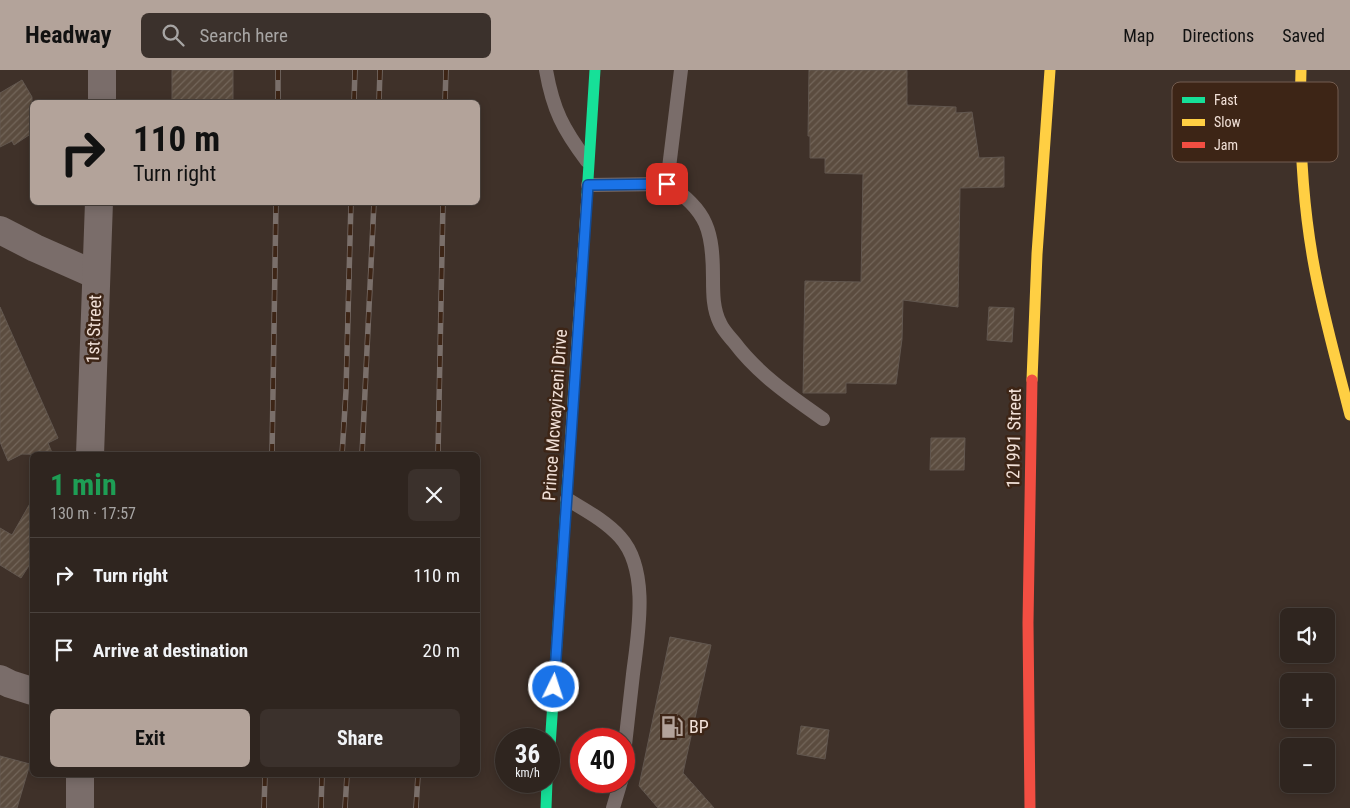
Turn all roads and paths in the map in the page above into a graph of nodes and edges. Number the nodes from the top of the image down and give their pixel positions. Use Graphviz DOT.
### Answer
graph roads {
  1 [pos="102,70"];
  2 [pos="546,70"];
  3 [pos="595,70"];
  4 [pos="681,70"];
  5 [pos="1050,70"];
  6 [pos="102,100"];
  7 [pos="1301,162"];
  8 [pos="589,164"];
  9 [pos="667,184"];
  10 [pos="588,185"];
  11 [pos="98,205"];
  12 [pos="0,230"];
  13 [pos="96,275"];
  14 [pos="1350,415"];
  15 [pos="823,419"];
  16 [pos="90,452"];
  17 [pos="567,499"];
  18 [pos="0,679"];
  19 [pos="30,690"];
  20 [pos="551,728"];
  21 [pos="627,728"];
  22 [pos="80,777"];
  23 [pos="547,793"];
  24 [pos="616,793"];
  25 [pos="80,808"];
  26 [pos="546,808"];
  27 [pos="612,808"];
  28 [pos="1030,808"];
  1 -- 6 [label="street"];
  2 -- 8 [label="lane"];
  3 -- 8 [label="street, Prince Mcwayizeni Drive"];
  4 -- 9 [label="lane"];
  5 -- 28 [label="street, 121991 Street"];
  7 -- 14 [label="street"];
  8 -- 10 [label="street, Prince Mcwayizeni Drive"];
  9 -- 10 [label="lane"];
  9 -- 15 [label="lane"];
  10 -- 17 [label="street, Prince Mcwayizeni Drive"];
  11 -- 13 [label="street, 1st Street"];
  12 -- 13 [label="street"];
  13 -- 16 [label="street, 1st Street"];
  17 -- 20 [label="street, Prince Mcwayizeni Drive"];
  17 -- 21 [label="lane"];
  18 -- 19 [label="street"];
  22 -- 25 [label="street"];
  23 -- 26 [label="street"];
  24 -- 27 [label="lane"];
}
